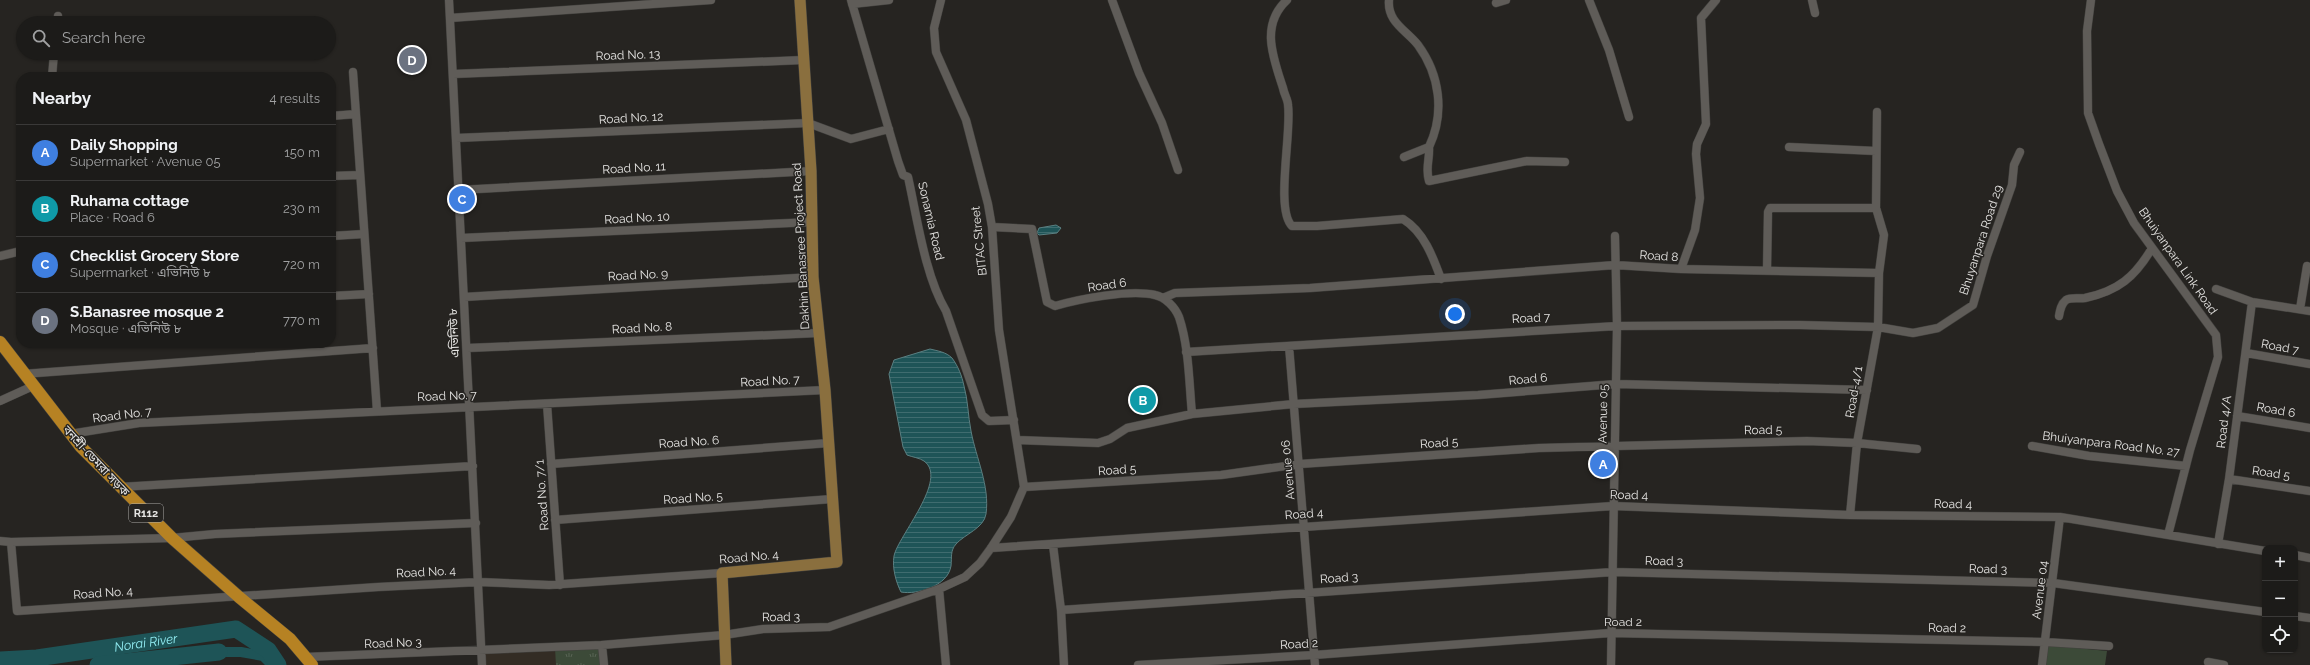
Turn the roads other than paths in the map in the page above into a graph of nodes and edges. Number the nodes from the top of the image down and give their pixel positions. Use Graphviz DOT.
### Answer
graph roads {
  1 [pos="449,0"];
  2 [pos="711,0"];
  3 [pos="800,0"];
  4 [pos="889,0"];
  5 [pos="941,0"];
  6 [pos="1112,0"];
  7 [pos="1287,0"];
  8 [pos="1389,0"];
  9 [pos="1506,0"];
  10 [pos="1589,0"];
  11 [pos="1716,0"];
  12 [pos="1812,0"];
  13 [pos="2091,0"];
  14 [pos="851,2"];
  15 [pos="1496,3"];
  16 [pos="1278,4"];
  17 [pos="1816,12"];
  18 [pos="450,18"];
  19 [pos="53,60"];
  20 [pos="803,60"];
  21 [pos="52,72"];
  22 [pos="353,72"];
  23 [pos="453,74"];
  24 [pos="1877,112"];
  25 [pos="356,114"];
  26 [pos="336,116"];
  27 [pos="1629,117"];
  28 [pos="808,122"];
  29 [pos="889,130"];
  30 [pos="456,138"];
  31 [pos="1429,147"];
  32 [pos="1789,147"];
  33 [pos="1876,151"];
  34 [pos="2020,152"];
  35 [pos="1404,157"];
  36 [pos="1564,162"];
  37 [pos="1178,170"];
  38 [pos="811,171"];
  39 [pos="360,174"];
  40 [pos="336,176"];
  41 [pos="459,190"];
  42 [pos="1876,208"];
  43 [pos="813,222"];
  44 [pos="992,227"];
  45 [pos="364,234"];
  46 [pos="336,236"];
  47 [pos="1615,236"];
  48 [pos="461,238"];
  49 [pos="2152,248"];
  50 [pos="16,252"];
  51 [pos="0,256"];
  52 [pos="1615,265"];
  53 [pos="2307,266"];
  54 [pos="1681,269"];
  55 [pos="1767,270"];
  56 [pos="1877,272"];
  57 [pos="813,277"];
  58 [pos="1441,279"];
  59 [pos="2216,289"];
  60 [pos="369,294"];
  61 [pos="336,296"];
  62 [pos="464,297"];
  63 [pos="1163,298"];
  64 [pos="2252,302"];
  65 [pos="2300,309"];
  66 [pos="2310,310"];
  67 [pos="2059,316"];
  68 [pos="1617,326"];
  69 [pos="1878,327"];
  70 [pos="818,332"];
  71 [pos="0,342"];
  72 [pos="1288,346"];
  73 [pos="373,348"];
  74 [pos="467,348"];
  75 [pos="1186,352"];
  76 [pos="2246,353"];
  77 [pos="2310,364"];
  78 [pos="23,374"];
  79 [pos="1616,384"];
  80 [pos="33,386"];
  81 [pos="825,390"];
  82 [pos="1867,390"];
  83 [pos="0,401"];
  84 [pos="547,404"];
  85 [pos="1294,404"];
  86 [pos="470,407"];
  87 [pos="377,411"];
  88 [pos="1192,414"];
  89 [pos="2237,416"];
  90 [pos="1014,420"];
  91 [pos="2310,428"];
  92 [pos="70,434"];
  93 [pos="1017,440"];
  94 [pos="829,443"];
  95 [pos="1857,443"];
  96 [pos="1614,446"];
  97 [pos="2032,446"];
  98 [pos="1916,449"];
  99 [pos="551,464"];
  100 [pos="1300,464"];
  101 [pos="473,466"];
  102 [pos="2186,466"];
  103 [pos="2229,479"];
  104 [pos="120,487"];
  105 [pos="1024,487"];
  106 [pos="2310,491"];
  107 [pos="832,499"];
  108 [pos="1614,506"];
  109 [pos="1850,515"];
  110 [pos="2060,517"];
  111 [pos="555,520"];
  112 [pos="476,523"];
  113 [pos="1304,526"];
  114 [pos="2168,535"];
  115 [pos="172,538"];
  116 [pos="0,541"];
  117 [pos="11,542"];
  118 [pos="2218,544"];
  119 [pos="1053,545"];
  120 [pos="991,548"];
  121 [pos="2262,551"];
  122 [pos="2298,556"];
  123 [pos="2310,558"];
  124 [pos="837,562"];
  125 [pos="1612,572"];
  126 [pos="722,573"];
  127 [pos="479,582"];
  128 [pos="2053,583"];
  129 [pos="560,585"];
  130 [pos="940,589"];
  131 [pos="1309,592"];
  132 [pos="238,597"];
  133 [pos="1061,610"];
  134 [pos="2262,612"];
  135 [pos="2298,616"];
  136 [pos="2310,618"];
  137 [pos="1610,633"];
  138 [pos="724,635"];
  139 [pos="2045,642"];
  140 [pos="602,646"];
  141 [pos="2109,646"];
  142 [pos="482,652"];
  143 [pos="1314,655"];
  144 [pos="308,661"];
  145 [pos="2208,662"];
  146 [pos="482,665"];
  147 [pos="604,665"];
  148 [pos="726,665"];
  149 [pos="946,665"];
  150 [pos="1064,665"];
  151 [pos="1138,665"];
  152 [pos="1315,665"];
  153 [pos="1611,665"];
  154 [pos="2042,665"];
  155 [pos="2224,665"];
  1 -- 18 [label="street, এভিনিউ ৮"];
  2 -- 18 [label="street"];
  3 -- 20 [label="street, Dakhin Banasree Project Road"];
  4 -- 14 [label="street"];
  5 -- 44 [label="street, BITAC Street"];
  6 -- 37 [label="street"];
  7 -- 16 [label="street"];
  8 -- 31 [label="street"];
  9 -- 15 [label="street"];
  10 -- 27 [label="street"];
  11 -- 54 [label="street"];
  12 -- 17 [label="street"];
  13 -- 49 [label="street, Bhuiyanpara Link Road"];
  14 -- 29 [label="street, Sonamia Road"];
  16 -- 58 [label="street"];
  18 -- 23 [label="street, এভিনিউ ৮"];
  19 -- 21 [label="street"];
  20 -- 23 [label="street, Road No. 13"];
  20 -- 28 [label="street, Dakhin Banasree Project Road"];
  22 -- 25 [label="street"];
  23 -- 30 [label="street, এভিনিউ ৮"];
  24 -- 33 [label="street, Road-4/1"];
  25 -- 26 [label="street"];
  25 -- 39 [label="street"];
  28 -- 29 [label="street"];
  28 -- 30 [label="street, Road No. 12"];
  28 -- 38 [label="street, Dakhin Banasree Project Road"];
  29 -- 90 [label="street, Sonamia Road"];
  30 -- 41 [label="street, এভিনিউ ৮"];
  31 -- 35 [label="street"];
  31 -- 36 [label="street"];
  32 -- 33 [label="street"];
  33 -- 42 [label="street, Road-4/1"];
  34 -- 69 [label="street, Bhuyanpara Road 29"];
  38 -- 41 [label="street, Road No. 11"];
  38 -- 43 [label="street, Dakhin Banasree Project Road"];
  39 -- 40 [label="street"];
  39 -- 45 [label="street"];
  41 -- 48 [label="street, এভিনিউ ৮"];
  42 -- 55 [label="street"];
  42 -- 56 [label="street, Road-4/1"];
  43 -- 48 [label="street, Road No. 10"];
  43 -- 57 [label="street, Dakhin Banasree Project Road"];
  44 -- 63 [label="street, Road 6"];
  44 -- 90 [label="street, BITAC Street"];
  45 -- 46 [label="street"];
  45 -- 60 [label="street"];
  47 -- 52 [label="street, Avenue 05"];
  48 -- 62 [label="street, এভিনিউ ৮"];
  49 -- 67 [label="street"];
  49 -- 102 [label="street, Bhuiyanpara Link Road"];
  50 -- 51 [label="street"];
  52 -- 54 [label="street, Road 8"];
  52 -- 58 [label="street, Road 8"];
  52 -- 68 [label="street, Avenue 05"];
  53 -- 65 [label="street"];
  54 -- 55 [label="street, Road 8"];
  55 -- 56 [label="street, Road 8"];
  56 -- 69 [label="street, Road-4/1"];
  57 -- 62 [label="street, Road No. 9"];
  57 -- 70 [label="street, Dakhin Banasree Project Road"];
  58 -- 63 [label="street, Road 8"];
  59 -- 64 [label="street"];
  60 -- 61 [label="street"];
  60 -- 73 [label="street"];
  62 -- 74 [label="street, এভিনিউ ৮"];
  63 -- 75 [label="street"];
  64 -- 65 [label="street"];
  64 -- 76 [label="street, Road 4/A"];
  65 -- 66 [label="street"];
  68 -- 69 [label="street, Road 7"];
  68 -- 72 [label="street, Road 7"];
  68 -- 79 [label="street, Avenue 05"];
  69 -- 82 [label="street, Road-4/1"];
  70 -- 74 [label="street, Road No. 8"];
  70 -- 81 [label="street, Dakhin Banasree Project Road"];
  71 -- 78 [label="main road, বনশ্রী-ডেমরা সড়ক / R112"];
  72 -- 75 [label="street, Road 7"];
  72 -- 85 [label="street, Avenue 06"];
  73 -- 78 [label="street"];
  73 -- 87 [label="street"];
  74 -- 86 [label="street, এভিনিউ ৮"];
  75 -- 88 [label="street"];
  76 -- 77 [label="street, Road 7"];
  76 -- 89 [label="street, Road 4/A"];
  78 -- 80 [label="main road, বনশ্রী-ডেমরা সড়ক / R112"];
  79 -- 82 [label="street, Road 6"];
  79 -- 85 [label="street, Road 6"];
  79 -- 96 [label="street, Avenue 05"];
  80 -- 83 [label="street"];
  80 -- 92 [label="main road, বনশ্রী-ডেমরা সড়ক / R112"];
  81 -- 84 [label="street, Road No. 7"];
  81 -- 94 [label="street, Dakhin Banasree Project Road"];
  82 -- 95 [label="street, Road-4/1"];
  84 -- 86 [label="street, Road No. 7"];
  84 -- 99 [label="street, Road No. 7/1"];
  85 -- 88 [label="street, Road 6"];
  85 -- 100 [label="street, Avenue 06"];
  86 -- 87 [label="street, Road No. 7"];
  86 -- 101 [label="street, এভিনিউ ৮"];
  87 -- 92 [label="street, Road No. 7"];
  88 -- 93 [label="street, Road 6"];
  89 -- 91 [label="street, Road 6"];
  89 -- 103 [label="street, Road 4/A"];
  90 -- 93 [label="street, BITAC Street"];
  92 -- 104 [label="main road, বনশ্রী-ডেমরা সড়ক / R112"];
  93 -- 105 [label="street, BITAC Street"];
  94 -- 99 [label="street, Road No. 6"];
  94 -- 107 [label="street, Dakhin Banasree Project Road"];
  95 -- 96 [label="street, Road 5"];
  95 -- 98 [label="street, Road 5"];
  95 -- 109 [label="street, Road-4/1"];
  96 -- 100 [label="street, Road 5"];
  96 -- 108 [label="street, Avenue 05"];
  97 -- 102 [label="street, Bhuiyanpara Road No. 27"];
  99 -- 111 [label="street, Road No. 7/1"];
  100 -- 105 [label="street, Road 5"];
  100 -- 113 [label="street, Avenue 06"];
  101 -- 104 [label="street"];
  101 -- 112 [label="street, এভিনিউ ৮"];
  102 -- 114 [label="street, Bhuiyanpara Link Road"];
  103 -- 106 [label="street, Road 5"];
  103 -- 118 [label="street, Road 4/A"];
  104 -- 115 [label="main road, বনশ্রী-ডেমরা সড়ক / R112"];
  105 -- 120 [label="street, Road 3"];
  107 -- 111 [label="street, Road No. 5"];
  107 -- 124 [label="street, Dakhin Banasree Project Road"];
  108 -- 109 [label="street, Road 4"];
  108 -- 113 [label="street, Road 4"];
  108 -- 125 [label="street, Avenue 05"];
  109 -- 110 [label="street, Road 4"];
  110 -- 114 [label="street, Road 4"];
  110 -- 128 [label="street, Avenue 04"];
  111 -- 129 [label="street, Road No. 7/1"];
  112 -- 115 [label="street"];
  112 -- 127 [label="street, এভিনিউ ৮"];
  113 -- 119 [label="street, Road 4"];
  113 -- 131 [label="street, Avenue 06"];
  114 -- 118 [label="street, Road 4"];
  115 -- 117 [label="street"];
  115 -- 132 [label="main road, বনশ্রী-ডেমরা সড়ক / R112"];
  116 -- 117 [label="street"];
  117 -- 132 [label="street, Road No. 4"];
  118 -- 121 [label="street, Road 4"];
  119 -- 120 [label="street, Road 4"];
  119 -- 133 [label="street"];
  120 -- 130 [label="street, Road 3"];
  122 -- 123 [label="street"];
  124 -- 126 [label="street, Road No. 4"];
  125 -- 128 [label="street, Road 3"];
  125 -- 131 [label="street, Road 3"];
  125 -- 137 [label="street, Avenue 05"];
  126 -- 129 [label="street, Road No. 4"];
  126 -- 138 [label="street"];
  127 -- 129 [label="street, Road No. 4"];
  127 -- 132 [label="street, Road No. 4"];
  127 -- 142 [label="street, এভিনিউ ৮"];
  128 -- 134 [label="street, Road 3"];
  128 -- 139 [label="street, Avenue 04"];
  130 -- 138 [label="street, Road 3"];
  130 -- 149 [label="street"];
  131 -- 133 [label="street, Road 3"];
  131 -- 143 [label="street, Avenue 06"];
  132 -- 144 [label="main road, বনশ্রী-ডেমরা সড়ক / R112"];
  133 -- 150 [label="street"];
  135 -- 136 [label="street"];
  137 -- 139 [label="street, Road 2"];
  137 -- 143 [label="street, Road 2"];
  137 -- 153 [label="street, Avenue 05"];
  138 -- 140 [label="street, Road 3"];
  138 -- 148 [label="street"];
  139 -- 141 [label="street, Road 2"];
  139 -- 154 [label="street, Avenue 04"];
  140 -- 142 [label="street, Road 3"];
  140 -- 147 [label="street"];
  142 -- 144 [label="street, Road No 3"];
  142 -- 146 [label="street, এভিনিউ ৮"];
  143 -- 151 [label="street, Road 2"];
  143 -- 152 [label="street, Avenue 06"];
  145 -- 155 [label="street"];
}
